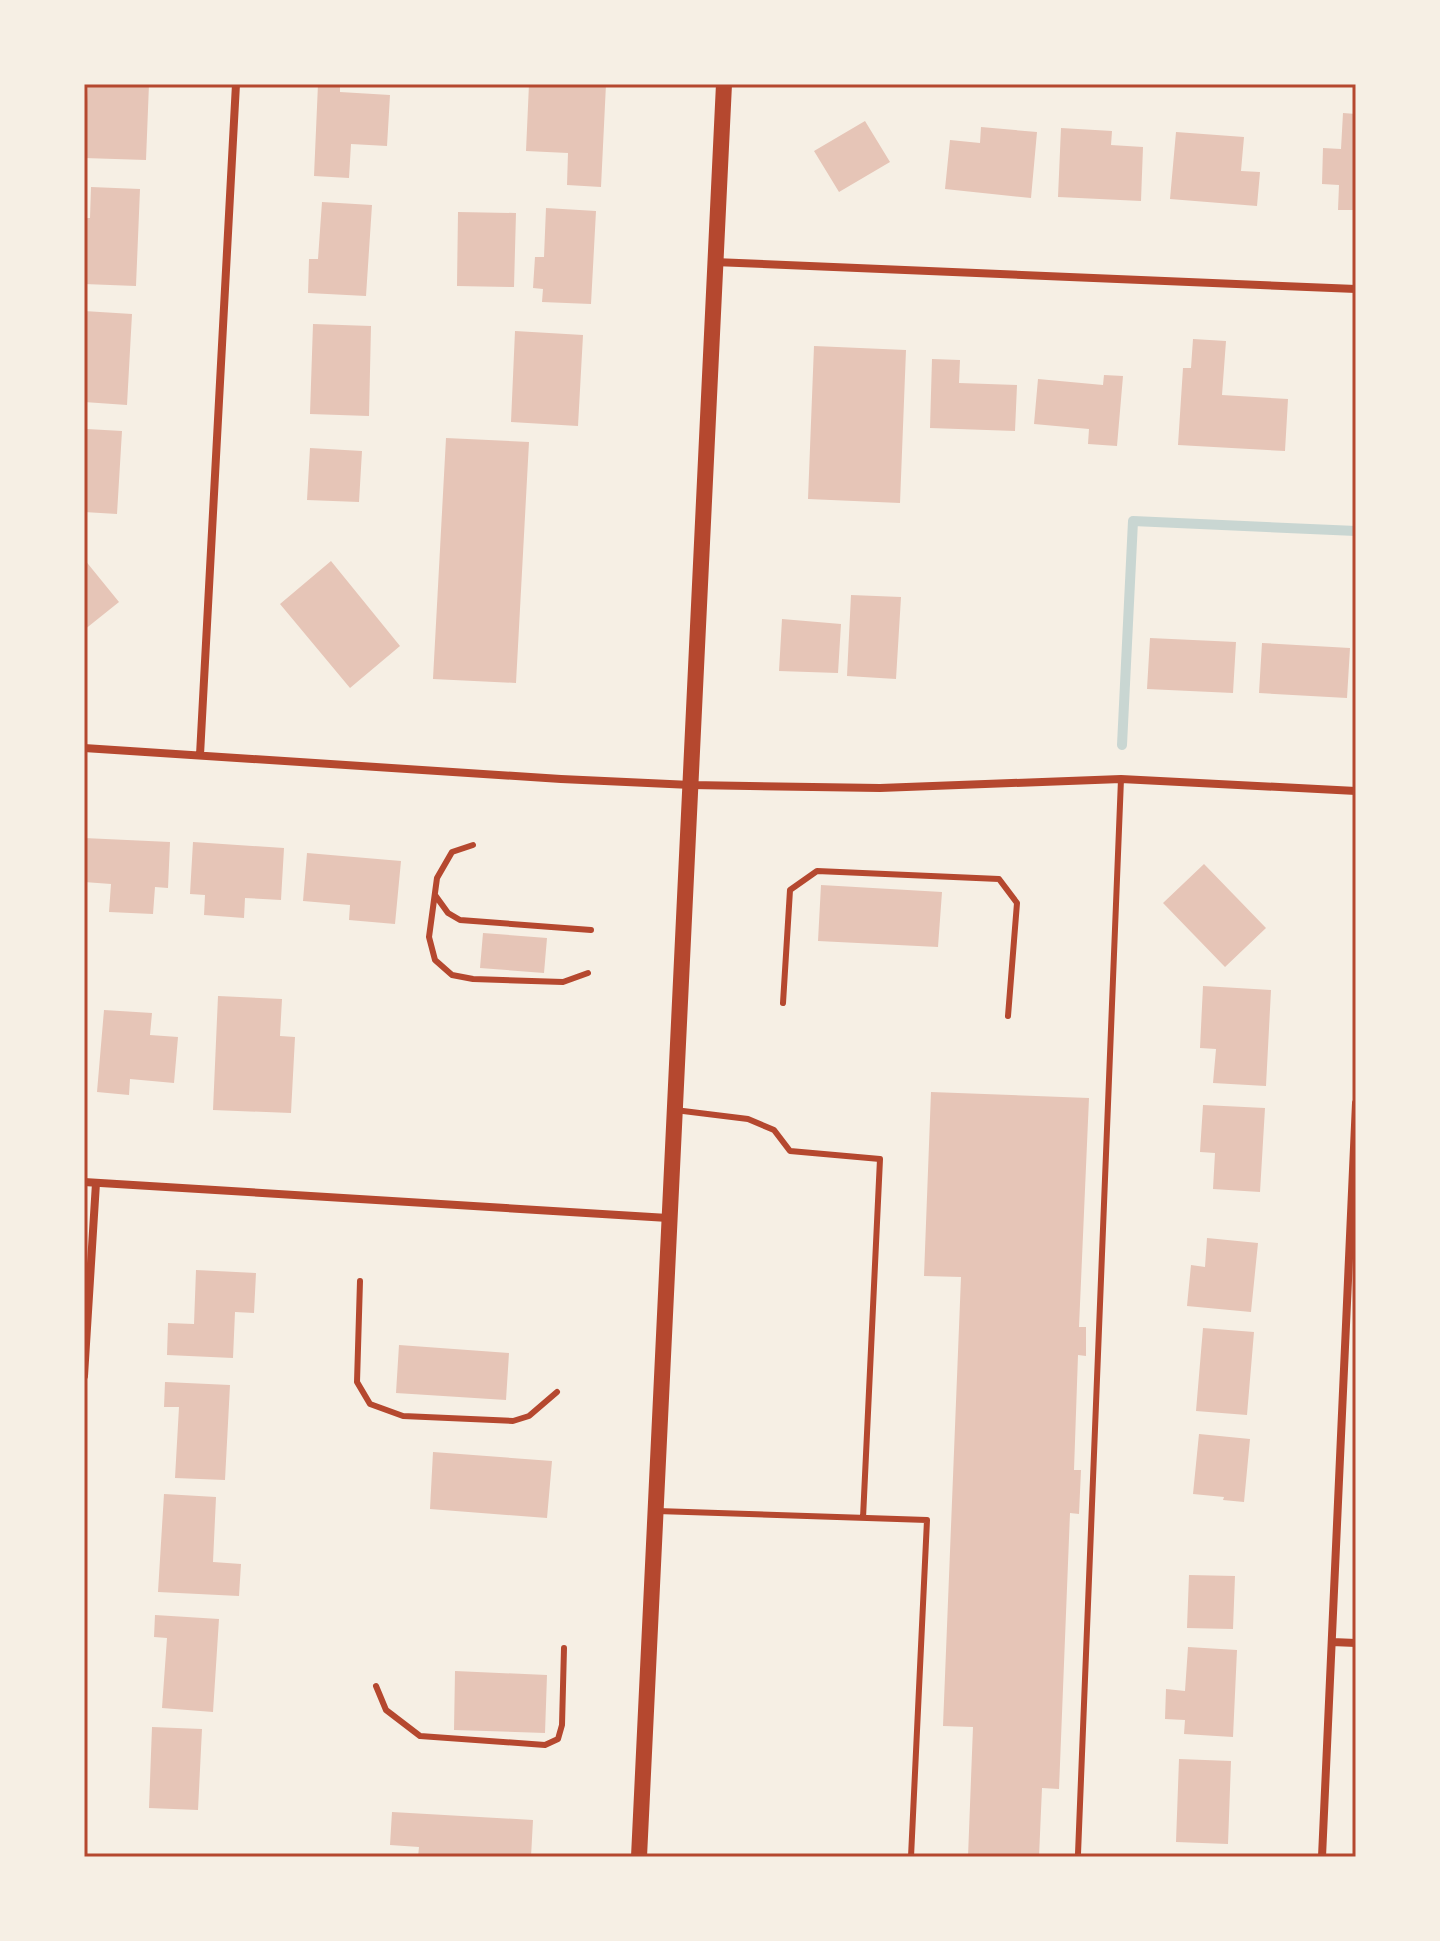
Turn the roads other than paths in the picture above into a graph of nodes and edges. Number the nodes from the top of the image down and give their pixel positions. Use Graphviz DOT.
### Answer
graph roads {
  1 [pos="236,84"];
  2 [pos="724,84"];
  3 [pos="714,262"];
  4 [pos="1356,289"];
  5 [pos="84,748"];
  6 [pos="200,755"];
  7 [pos="1121,779"];
  8 [pos="691,785"];
  9 [pos="1356,791"];
  10 [pos="473,845"];
  11 [pos="435,895"];
  12 [pos="591,930"];
  13 [pos="588,973"];
  14 [pos="783,1003"];
  15 [pos="1008,1016"];
  16 [pos="1356,1103"];
  17 [pos="674,1110"];
  18 [pos="84,1182"];
  19 [pos="96,1183"];
  20 [pos="1354,1216"];
  21 [pos="668,1218"];
  22 [pos="360,1281"];
  23 [pos="84,1376"];
  24 [pos="557,1392"];
  25 [pos="655,1511"];
  26 [pos="863,1518"];
  27 [pos="1332,1642"];
  28 [pos="1356,1643"];
  29 [pos="564,1648"];
  30 [pos="376,1686"];
  31 [pos="1078,1854"];
  32 [pos="639,1857"];
  33 [pos="911,1857"];
  34 [pos="1322,1857"];
  1 -- 6 [label="street"];
  2 -- 3 [label="main road"];
  3 -- 4 [label="street"];
  3 -- 8 [label="main road"];
  5 -- 6 [label="street"];
  6 -- 8 [label="street"];
  7 -- 8 [label="street"];
  7 -- 9 [label="street"];
  7 -- 31 [label="lane"];
  8 -- 17 [label="main road"];
  10 -- 11 [label="lane"];
  11 -- 12 [label="lane"];
  11 -- 13 [label="lane"];
  14 -- 15 [label="lane"];
  16 -- 20 [label="street"];
  17 -- 21 [label="main road"];
  17 -- 26 [label="lane"];
  18 -- 19 [label="street"];
  19 -- 21 [label="street"];
  19 -- 23 [label="street"];
  20 -- 27 [label="street"];
  21 -- 25 [label="main road"];
  22 -- 24 [label="lane"];
  25 -- 26 [label="lane"];
  25 -- 32 [label="main road"];
  26 -- 33 [label="lane"];
  27 -- 28 [label="street"];
  27 -- 34 [label="street"];
  29 -- 30 [label="lane"];
}
